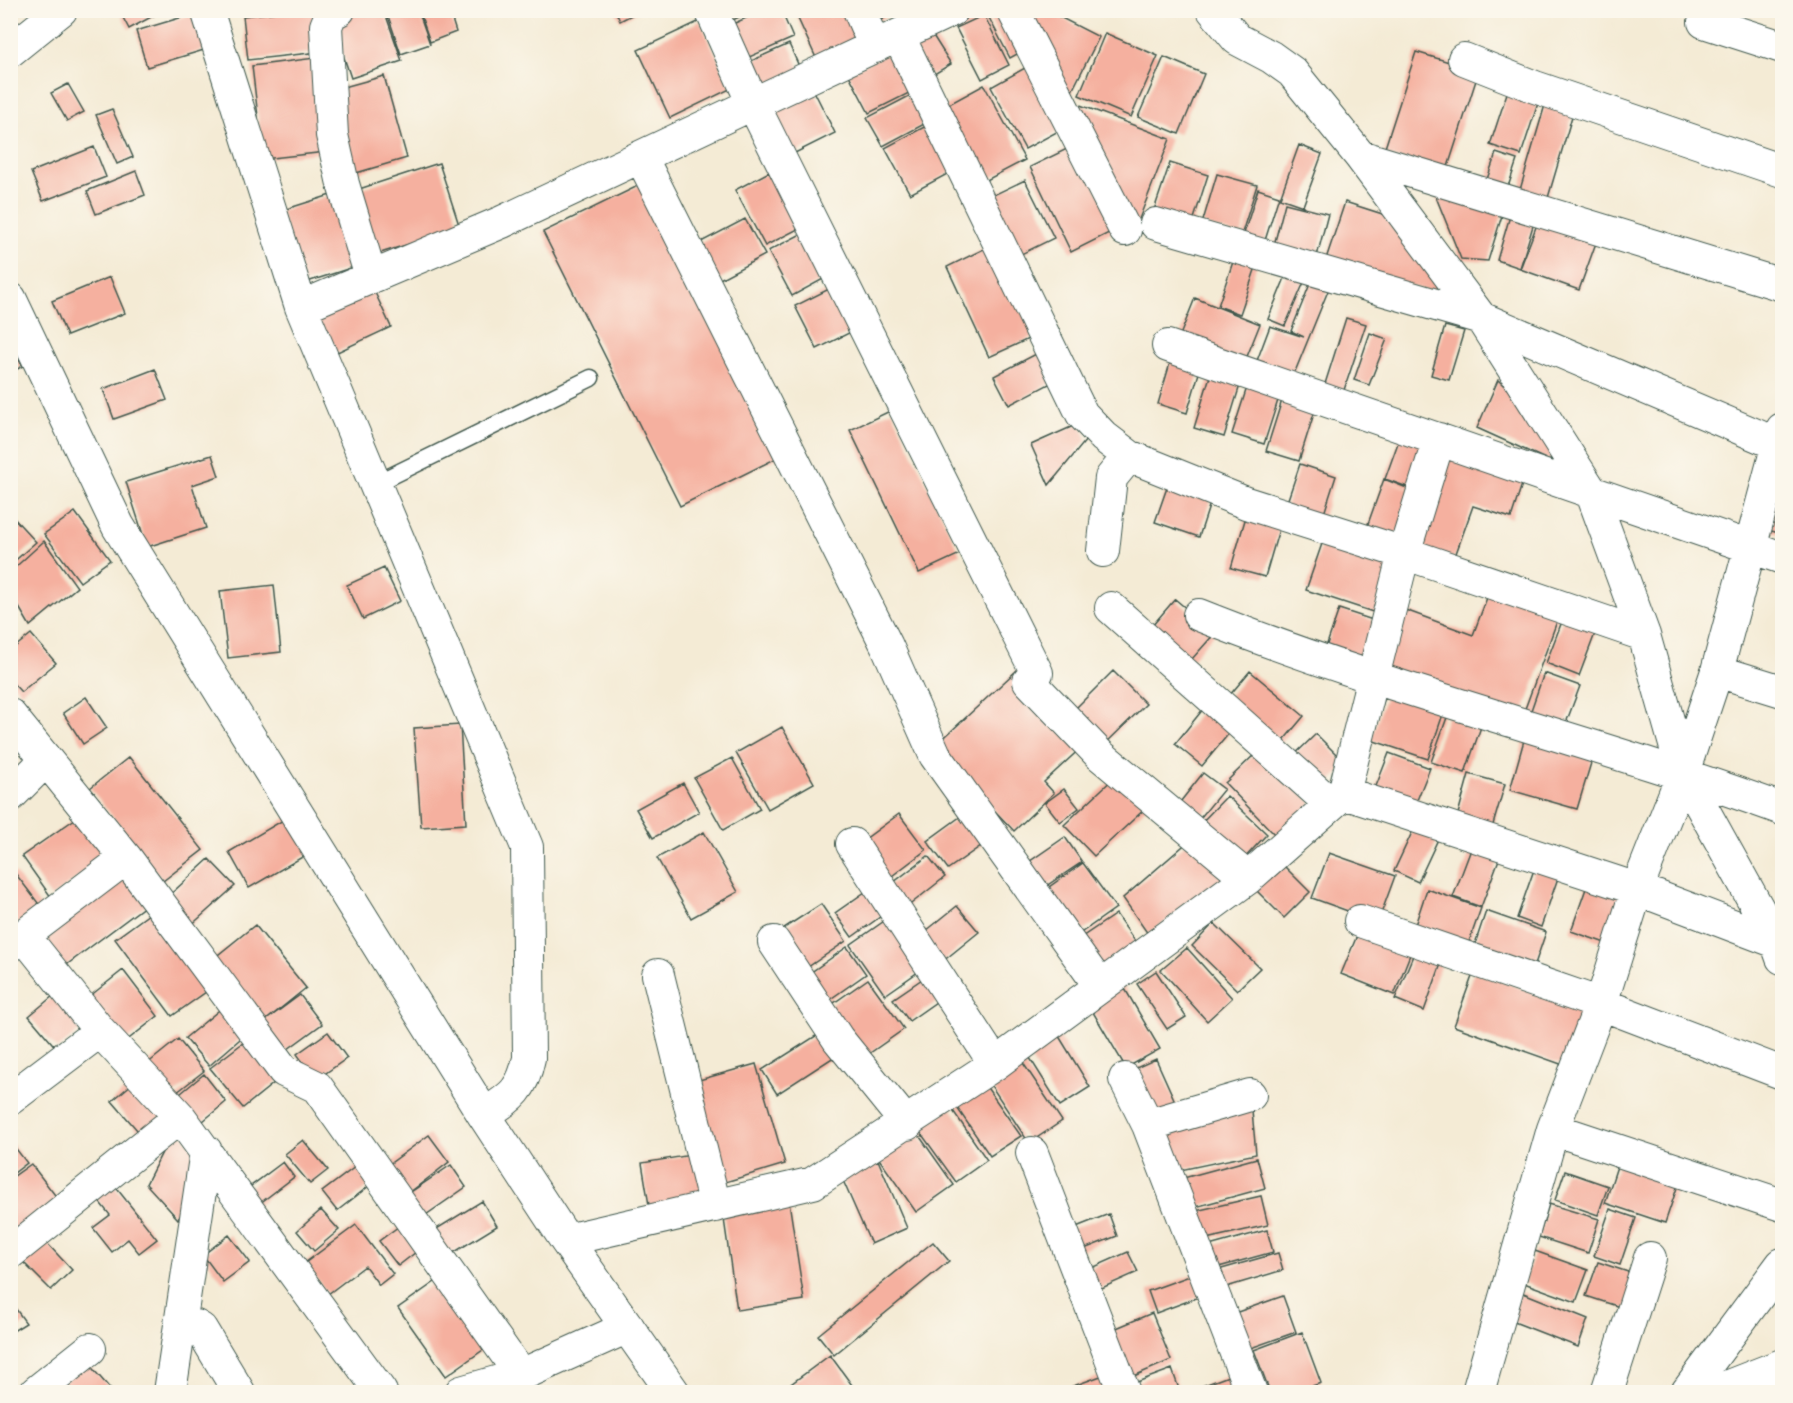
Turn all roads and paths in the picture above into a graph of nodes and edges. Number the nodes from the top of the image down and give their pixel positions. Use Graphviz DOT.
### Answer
graph roads {
  1 [pos="61,10"];
  2 [pos="207,10"];
  3 [pos="339,10"];
  4 [pos="711,10"];
  5 [pos="859,10"];
  6 [pos="951,10"];
  7 [pos="1013,10"];
  8 [pos="1214,10"];
  9 [pos="1704,22"];
  10 [pos="887,42"];
  11 [pos="1782,47"];
  12 [pos="10,51"];
  13 [pos="1464,59"];
  14 [pos="753,104"];
  15 [pos="1360,156"];
  16 [pos="641,157"];
  17 [pos="1782,171"];
  18 [pos="1156,224"];
  19 [pos="1125,230"];
  20 [pos="371,278"];
  21 [pos="1782,285"];
  22 [pos="10,299"];
  23 [pos="301,307"];
  24 [pos="1481,318"];
  25 [pos="1168,346"];
  26 [pos="591,378"];
  27 [pos="1439,439"];
  28 [pos="1781,440"];
  29 [pos="1130,456"];
  30 [pos="375,484"];
  31 [pos="1591,491"];
  32 [pos="1751,547"];
  33 [pos="1103,551"];
  34 [pos="1404,552"];
  35 [pos="1782,558"];
  36 [pos="1111,608"];
  37 [pos="1199,615"];
  38 [pos="1644,635"];
  39 [pos="1717,671"];
  40 [pos="1371,676"];
  41 [pos="1782,691"];
  42 [pos="10,715"];
  43 [pos="46,760"];
  44 [pos="1683,773"];
  45 [pos="10,796"];
  46 [pos="1337,798"];
  47 [pos="1782,809"];
  48 [pos="852,844"];
  49 [pos="126,858"];
  50 [pos="1248,878"];
  51 [pos="1637,889"];
  52 [pos="1360,921"];
  53 [pos="17,941"];
  54 [pos="774,942"];
  55 [pos="1780,947"];
  56 [pos="658,975"];
  57 [pos="1100,986"];
  58 [pos="1601,1004"];
  59 [pos="100,1031"];
  60 [pos="995,1064"];
  61 [pos="1782,1073"];
  62 [pos="1125,1078"];
  63 [pos="1250,1095"];
  64 [pos="10,1099"];
  65 [pos="484,1115"];
  66 [pos="180,1117"];
  67 [pos="907,1124"];
  68 [pos="1148,1125"];
  69 [pos="1553,1129"];
  70 [pos="206,1151"];
  71 [pos="1032,1153"];
  72 [pos="1782,1205"];
  73 [pos="715,1206"];
  74 [pos="566,1240"];
  75 [pos="10,1253"];
  76 [pos="1650,1258"];
  77 [pos="1782,1264"];
  78 [pos="628,1327"];
  79 [pos="180,1328"];
  80 [pos="90,1350"];
  81 [pos="1782,1365"];
  82 [pos="522,1375"];
  83 [pos="36,1392"];
  84 [pos="170,1392"];
  85 [pos="239,1392"];
  86 [pos="381,1392"];
  87 [pos="461,1392"];
  88 [pos="673,1392"];
  89 [pos="1124,1392"];
  90 [pos="1251,1392"];
  91 [pos="1478,1392"];
  92 [pos="1607,1392"];
  93 [pos="1687,1392"];
  94 [pos="1713,1392"];
  1 -- 12 [label="street"];
  2 -- 23 [label="street"];
  3 -- 20 [label="street"];
  4 -- 14 [label="street"];
  5 -- 10 [label="street"];
  6 -- 10 [label="street"];
  7 -- 19 [label="street"];
  8 -- 15 [label="street"];
  9 -- 11 [label="street"];
  10 -- 14 [label="street"];
  10 -- 29 [label="street"];
  13 -- 17 [label="street"];
  14 -- 16 [label="street"];
  14 -- 50 [label="street"];
  15 -- 21 [label="street"];
  15 -- 24 [label="street"];
  16 -- 20 [label="street"];
  16 -- 57 [label="street"];
  18 -- 24 [label="street"];
  20 -- 23 [label="street"];
  22 -- 65 [label="street"];
  23 -- 30 [label="street"];
  24 -- 28 [label="street"];
  24 -- 31 [label="street"];
  25 -- 27 [label="street"];
  26 -- 30 [label="lane"];
  27 -- 31 [label="street"];
  27 -- 34 [label="street"];
  28 -- 32 [label="street"];
  29 -- 33 [label="street"];
  29 -- 34 [label="street"];
  30 -- 65 [label="street"];
  31 -- 32 [label="street"];
  31 -- 38 [label="street"];
  32 -- 35 [label="street"];
  32 -- 39 [label="street"];
  34 -- 38 [label="street"];
  34 -- 40 [label="street"];
  36 -- 46 [label="street"];
  37 -- 40 [label="street"];
  38 -- 44 [label="street"];
  39 -- 41 [label="street"];
  39 -- 44 [label="street"];
  40 -- 44 [label="street"];
  40 -- 46 [label="street"];
  42 -- 43 [label="street"];
  43 -- 45 [label="street"];
  43 -- 49 [label="street"];
  44 -- 47 [label="street"];
  44 -- 51 [label="street"];
  44 -- 55 [label="street"];
  46 -- 50 [label="street"];
  46 -- 51 [label="street"];
  48 -- 60 [label="street"];
  49 -- 53 [label="street"];
  49 -- 82 [label="street"];
  50 -- 57 [label="street"];
  51 -- 55 [label="street"];
  51 -- 58 [label="street"];
  52 -- 58 [label="street"];
  53 -- 59 [label="street"];
  54 -- 67 [label="street"];
  56 -- 73 [label="street"];
  57 -- 60 [label="street"];
  58 -- 61 [label="street"];
  58 -- 69 [label="street"];
  59 -- 64 [label="street"];
  59 -- 66 [label="street"];
  60 -- 67 [label="street"];
  62 -- 68 [label="street"];
  63 -- 68 [label="street"];
  65 -- 74 [label="street"];
  66 -- 70 [label="street"];
  66 -- 75 [label="street"];
  67 -- 73 [label="street"];
  68 -- 90 [label="street"];
  69 -- 72 [label="street"];
  69 -- 91 [label="street"];
  70 -- 79 [label="street"];
  70 -- 86 [label="street"];
  71 -- 89 [label="street"];
  73 -- 74 [label="street"];
  74 -- 78 [label="street"];
  76 -- 92 [label="street"];
  77 -- 93 [label="street"];
  78 -- 82 [label="street"];
  78 -- 88 [label="street"];
  79 -- 84 [label="street"];
  79 -- 85 [label="street"];
  80 -- 83 [label="street"];
  81 -- 94 [label="street"];
  82 -- 87 [label="street"];
}
